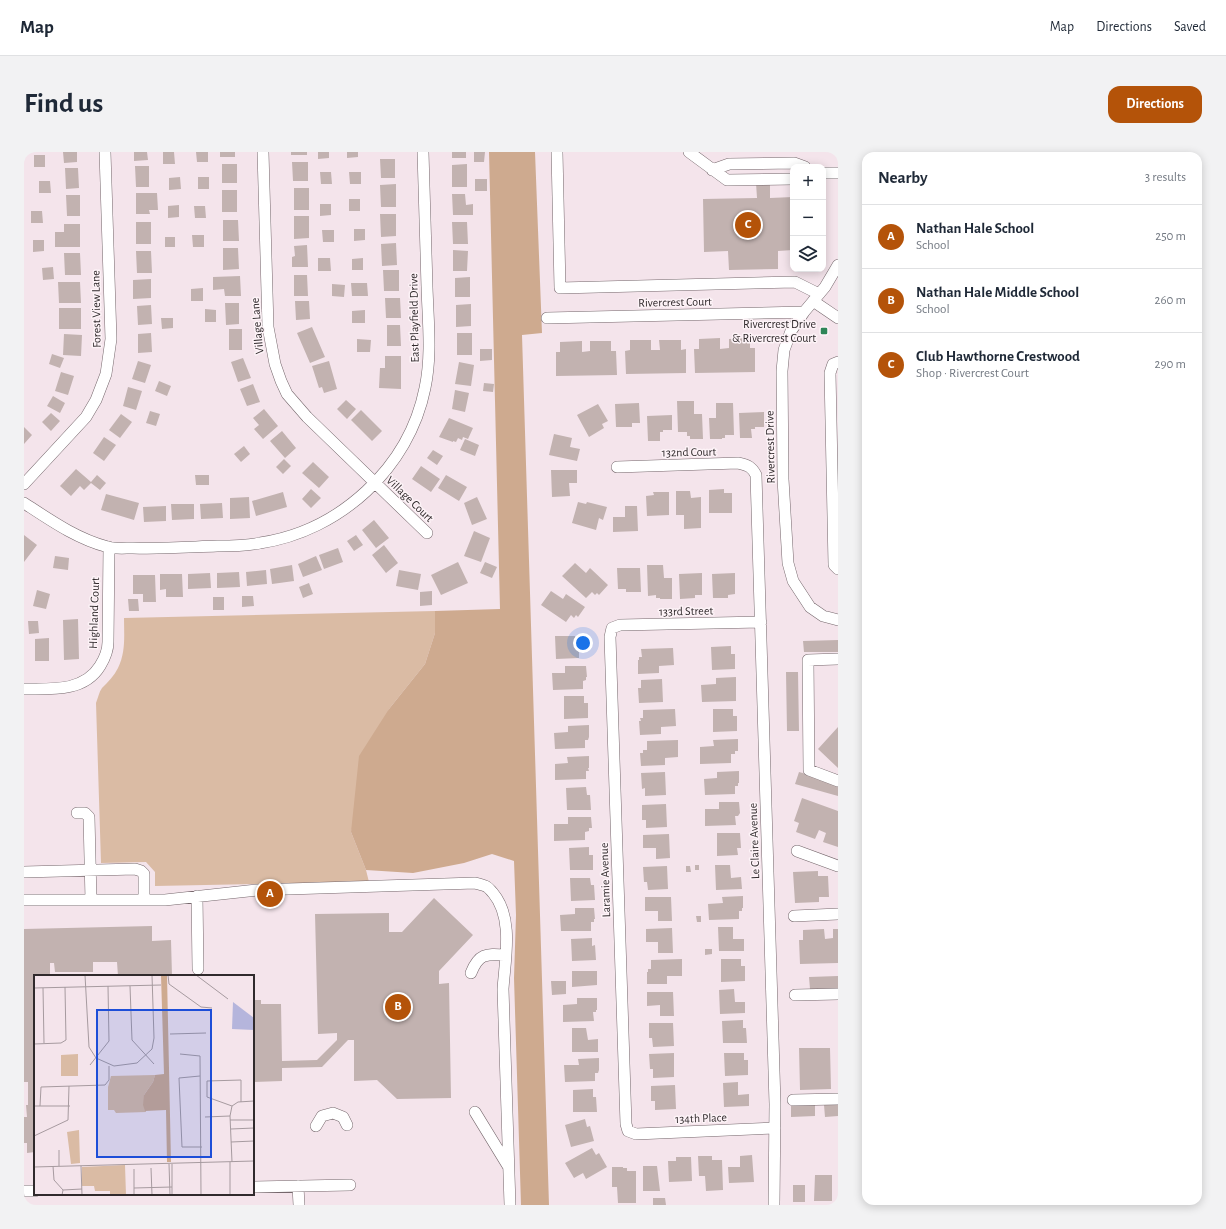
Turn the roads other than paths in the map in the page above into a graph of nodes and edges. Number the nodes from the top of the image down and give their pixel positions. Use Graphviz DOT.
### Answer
graph roads {
  1 [pos="105,152"];
  2 [pos="263,152"];
  3 [pos="423,152"];
  4 [pos="557,152"];
  5 [pos="689,152"];
  6 [pos="797,164"];
  7 [pos="712,170"];
  8 [pos="826,173"];
  9 [pos="838,173"];
  10 [pos="790,179"];
  11 [pos="838,265"];
  12 [pos="816,297"];
  13 [pos="804,312"];
  14 [pos="547,318"];
  15 [pos="838,318"];
  16 [pos="838,362"];
  17 [pos="617,467"];
  18 [pos="756,475"];
  19 [pos="375,483"];
  20 [pos="24,484"];
  21 [pos="24,503"];
  22 [pos="427,533"];
  23 [pos="108,547"];
  24 [pos="838,569"];
  25 [pos="838,620"];
  26 [pos="761,622"];
  27 [pos="612,628"];
  28 [pos="838,659"];
  29 [pos="24,689"];
  30 [pos="838,781"];
  31 [pos="77,813"];
  32 [pos="797,851"];
  33 [pos="838,866"];
  34 [pos="90,870"];
  35 [pos="24,872"];
  36 [pos="197,896"];
  37 [pos="24,900"];
  38 [pos="91,900"];
  39 [pos="144,900"];
  40 [pos="838,914"];
  41 [pos="794,916"];
  42 [pos="506,955"];
  43 [pos="198,969"];
  44 [pos="471,973"];
  45 [pos="838,994"];
  46 [pos="795,995"];
  47 [pos="838,1099"];
  48 [pos="793,1100"];
  49 [pos="475,1112"];
  50 [pos="347,1125"];
  51 [pos="316,1126"];
  52 [pos="775,1128"];
  53 [pos="628,1131"];
  54 [pos="509,1167"];
  55 [pos="350,1185"];
  56 [pos="298,1186"];
  57 [pos="254,1187"];
  58 [pos="299,1205"];
  59 [pos="510,1205"];
  60 [pos="774,1205"];
  1 -- 20 [label="street, Forest View Lane"];
  2 -- 19 [label="street, Village Lane"];
  3 -- 19 [label="street, East Playfield Drive"];
  4 -- 12 [label="street"];
  5 -- 7 [label="street"];
  6 -- 7 [label="street"];
  7 -- 10 [label="street"];
  8 -- 9 [label="street"];
  11 -- 12 [label="street, Rivercrest Drive"];
  12 -- 13 [label="street, Rivercrest Drive"];
  12 -- 15 [label="street"];
  13 -- 14 [label="street, Rivercrest Court"];
  13 -- 25 [label="street, Rivercrest Drive"];
  16 -- 24 [label="street"];
  17 -- 18 [label="street, 132nd Court"];
  18 -- 26 [label="street, Le Claire Avenue"];
  19 -- 22 [label="street, Village Court"];
  19 -- 23 [label="street, East Playfield Drive"];
  21 -- 23 [label="street, East Playfield Drive"];
  23 -- 29 [label="street, Highland Court"];
  26 -- 27 [label="street, 133rd Street"];
  26 -- 52 [label="street, Le Claire Avenue"];
  27 -- 53 [label="street, Laramie Avenue"];
  28 -- 30 [label="street"];
  31 -- 34 [label="street"];
  32 -- 33 [label="street"];
  34 -- 35 [label="street"];
  34 -- 38 [label="street"];
  34 -- 39 [label="street"];
  36 -- 39 [label="street"];
  36 -- 42 [label="street"];
  36 -- 43 [label="street"];
  37 -- 38 [label="street"];
  38 -- 39 [label="street"];
  40 -- 41 [label="street"];
  42 -- 44 [label="street"];
  42 -- 54 [label="street"];
  45 -- 46 [label="street"];
  47 -- 48 [label="street"];
  49 -- 54 [label="street"];
  50 -- 51 [label="street"];
  52 -- 53 [label="street, 134th Place"];
  52 -- 60 [label="street, Le Claire Avenue"];
  54 -- 59 [label="street"];
  55 -- 56 [label="street"];
  56 -- 57 [label="street"];
  56 -- 58 [label="street"];
}
